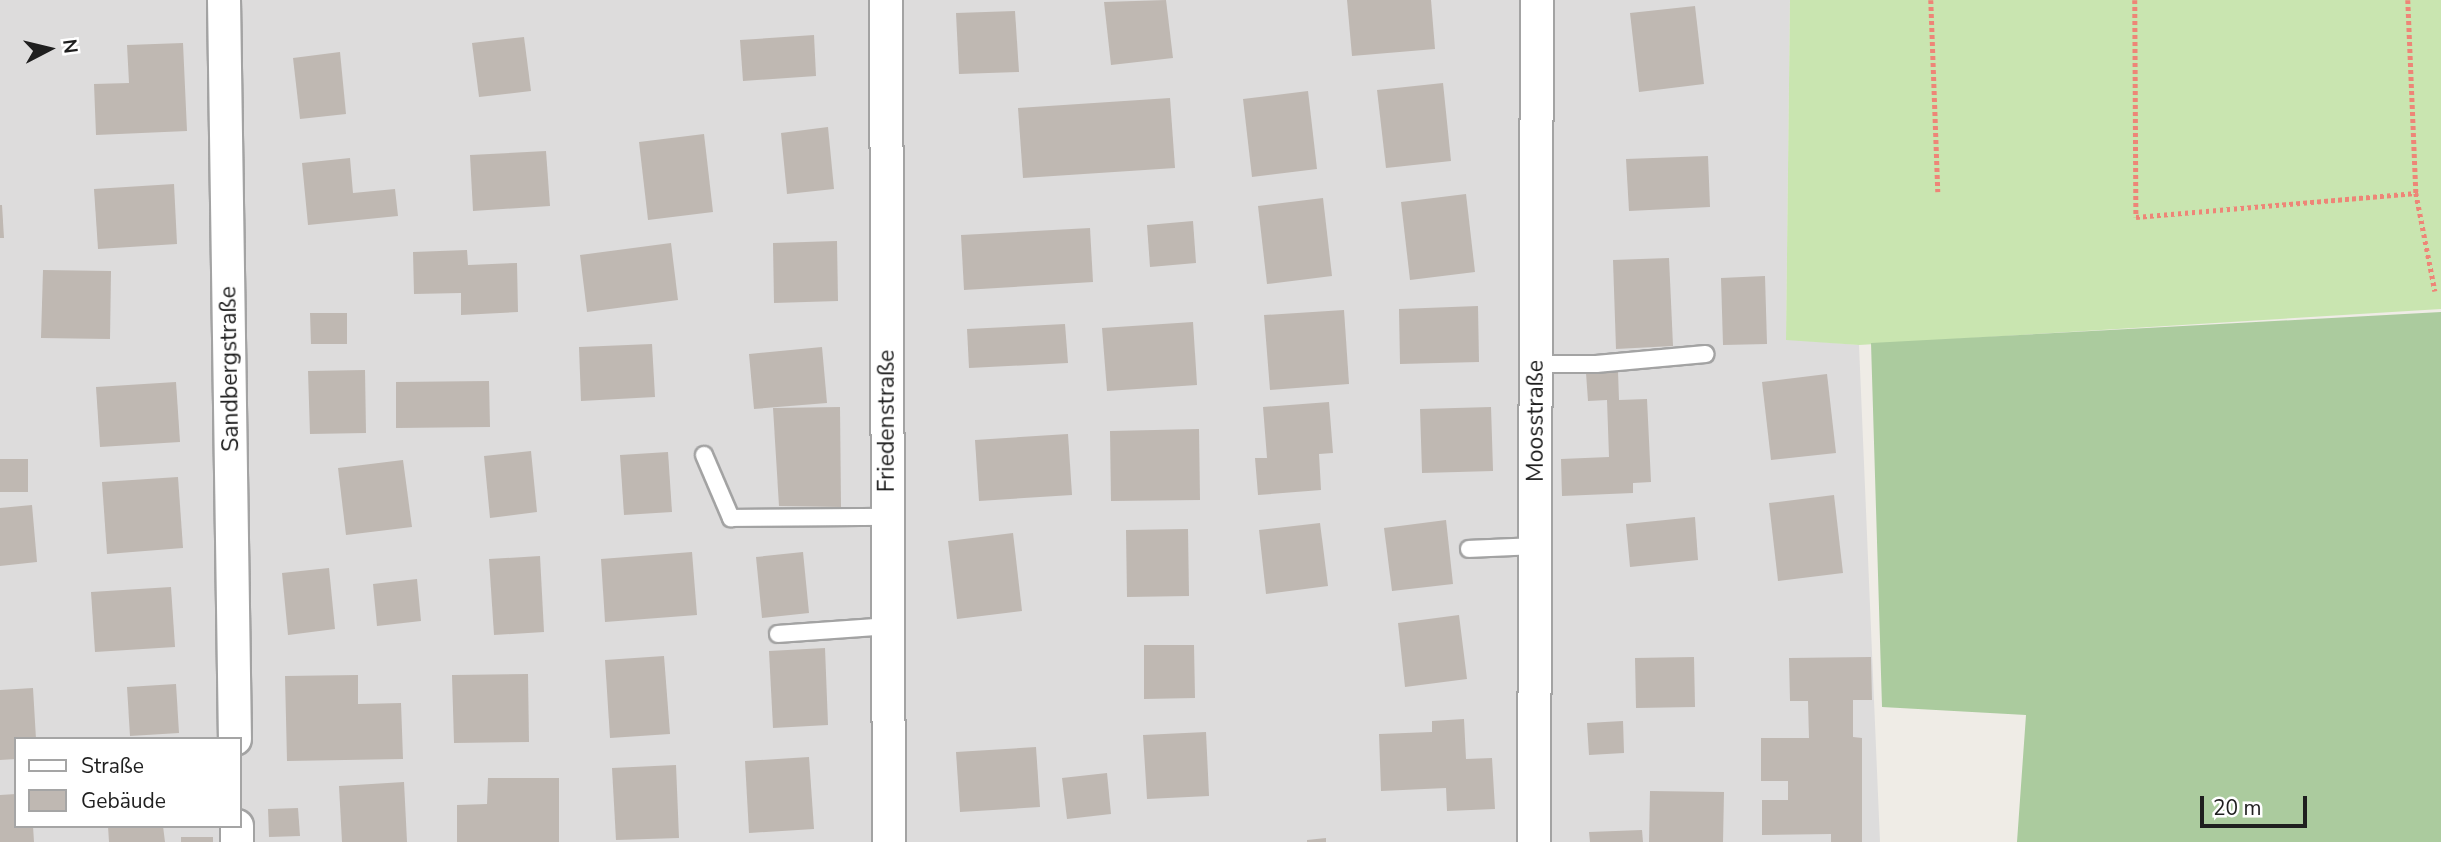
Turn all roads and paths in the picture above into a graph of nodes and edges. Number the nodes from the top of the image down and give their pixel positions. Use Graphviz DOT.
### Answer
graph roads {
  1 [pos="224,0"];
  2 [pos="886,0"];
  3 [pos="1537,0"];
  4 [pos="1931,0"];
  5 [pos="2135,0"];
  6 [pos="2408,0"];
  7 [pos="1938,192"];
  8 [pos="2416,194"];
  9 [pos="2435,291"];
  10 [pos="1706,354"];
  11 [pos="1536,364"];
  12 [pos="704,455"];
  13 [pos="888,517"];
  14 [pos="1535,546"];
  15 [pos="1469,549"];
  16 [pos="888,626"];
  17 [pos="778,634"];
  18 [pos="235,737"];
  19 [pos="889,842"];
  20 [pos="1534,842"];
  1 -- 18 [label="street, Sandbergstraße"];
  2 -- 13 [label="street, Friedenstraße"];
  3 -- 11 [label="street, Moosstraße"];
  4 -- 7 [label="path"];
  5 -- 8 [label="path"];
  6 -- 8 [label="path"];
  8 -- 9 [label="path"];
  10 -- 11 [label="lane"];
  11 -- 14 [label="street, Moosstraße"];
  12 -- 13 [label="lane"];
  13 -- 16 [label="street, Friedenstraße"];
  14 -- 15 [label="lane"];
  14 -- 20 [label="street, Moosstraße"];
  16 -- 17 [label="lane"];
  16 -- 19 [label="street, Friedenstraße"];
}
